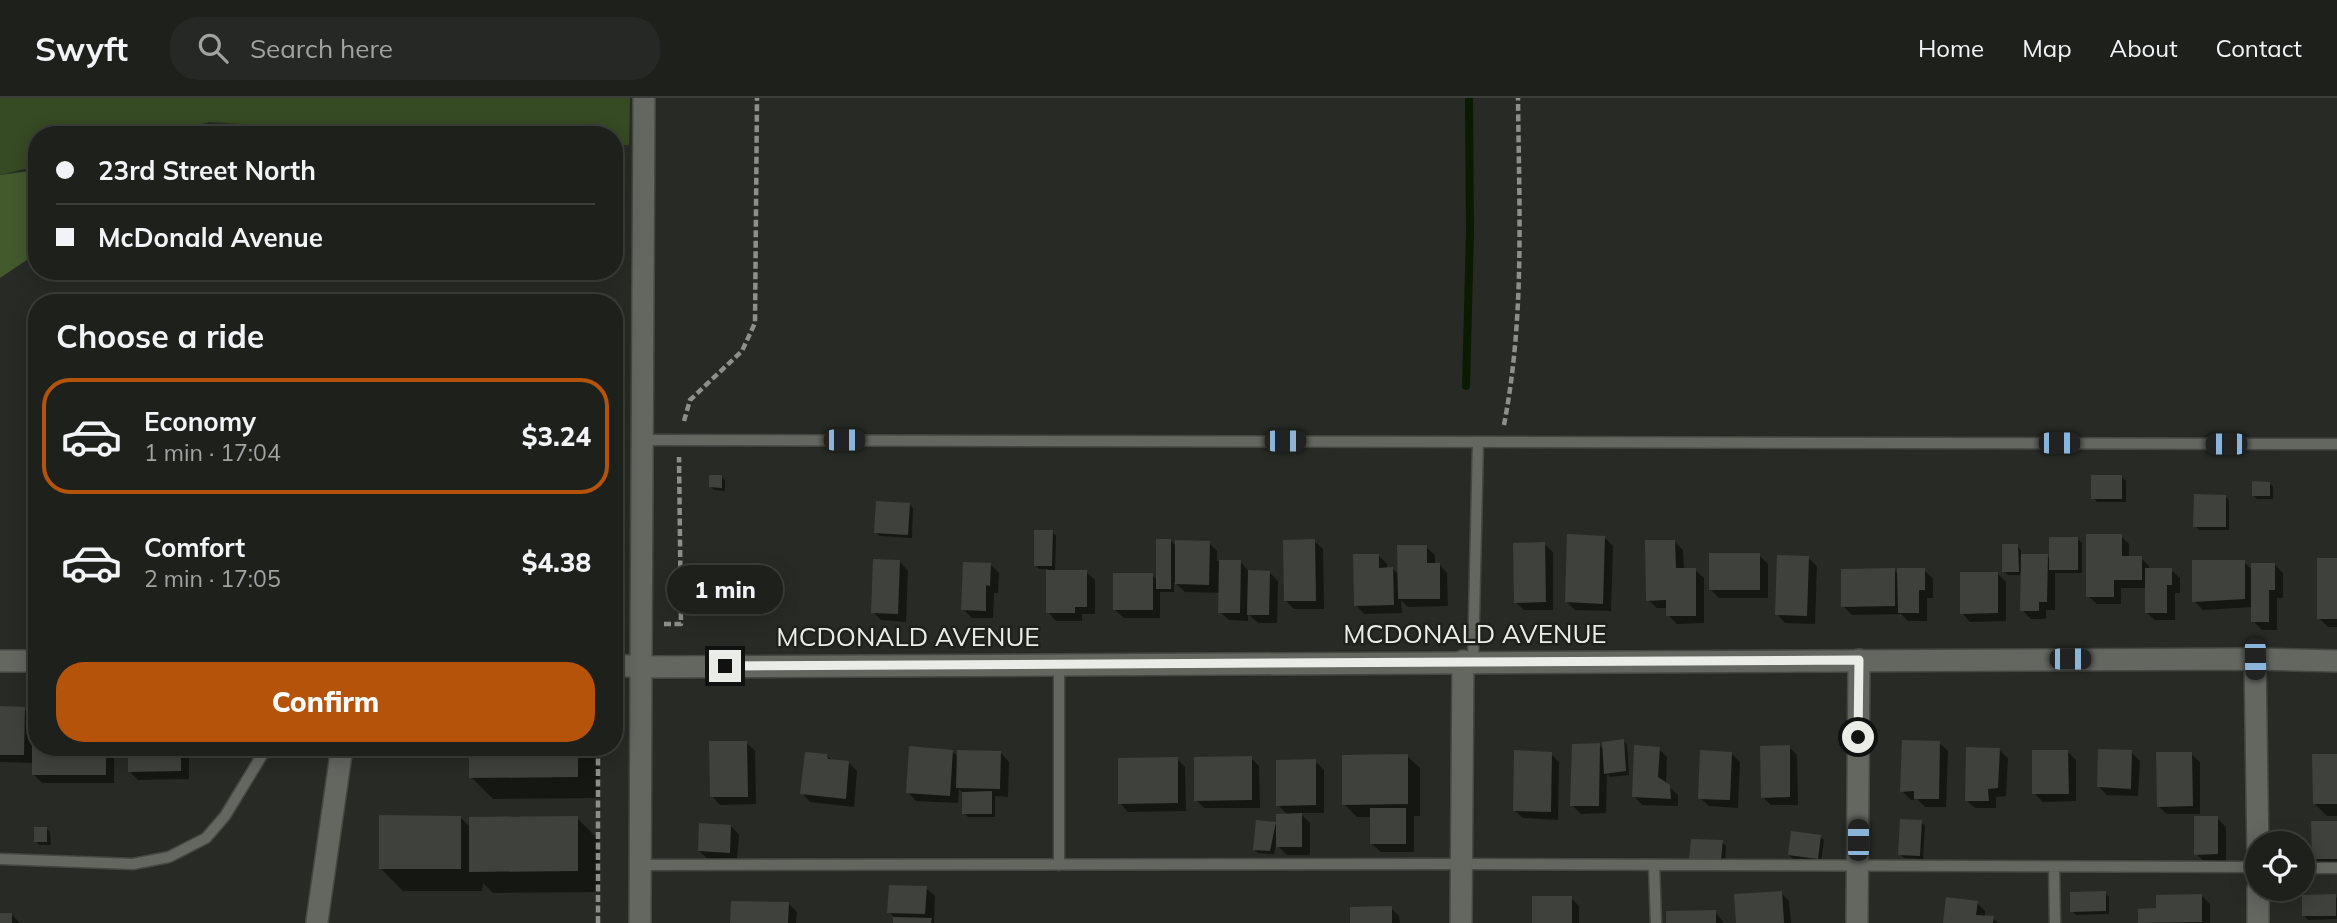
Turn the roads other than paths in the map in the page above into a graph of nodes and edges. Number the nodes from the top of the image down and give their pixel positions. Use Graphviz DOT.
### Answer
graph roads {
  1 [pos="644,98"];
  2 [pos="642,440"];
  3 [pos="1478,442"];
  4 [pos="2337,444"];
  5 [pos="2255,659"];
  6 [pos="1859,660"];
  7 [pos="0,661"];
  8 [pos="28,661"];
  9 [pos="2337,661"];
  10 [pos="1468,662"];
  11 [pos="1059,664"];
  12 [pos="623,666"];
  13 [pos="642,667"];
  14 [pos="262,756"];
  15 [pos="341,756"];
  16 [pos="2258,831"];
  17 [pos="0,859"];
  18 [pos="1461,864"];
  19 [pos="640,865"];
  20 [pos="1059,865"];
  21 [pos="1654,865"];
  22 [pos="1857,866"];
  23 [pos="2054,867"];
  24 [pos="2245,867"];
  25 [pos="2315,868"];
  26 [pos="2337,868"];
  27 [pos="2258,901"];
  28 [pos="317,921"];
  29 [pos="639,923"];
  30 [pos="1461,923"];
  31 [pos="1656,923"];
  32 [pos="1857,923"];
  33 [pos="2055,923"];
  34 [pos="2258,923"];
  1 -- 2 [label="street"];
  2 -- 3 [label="lane"];
  2 -- 13 [label="street"];
  3 -- 4 [label="lane"];
  3 -- 10 [label="lane"];
  5 -- 6 [label="street, MCDONALD AVENUE"];
  5 -- 9 [label="street, MCDONALD AVENUE"];
  5 -- 16 [label="street"];
  6 -- 10 [label="street, MCDONALD AVENUE"];
  6 -- 22 [label="street"];
  7 -- 8 [label="street"];
  10 -- 11 [label="street, MCDONALD AVENUE"];
  10 -- 18 [label="street"];
  11 -- 13 [label="street, MCDONALD AVENUE"];
  11 -- 20 [label="lane"];
  12 -- 13 [label="street, MCDONALD AVENUE"];
  13 -- 19 [label="street"];
  14 -- 17 [label="lane"];
  15 -- 28 [label="street"];
  18 -- 20 [label="lane"];
  18 -- 21 [label="lane"];
  18 -- 30 [label="street"];
  19 -- 20 [label="lane"];
  19 -- 29 [label="street"];
  21 -- 22 [label="lane"];
  21 -- 31 [label="lane"];
  22 -- 23 [label="lane"];
  22 -- 32 [label="street"];
  23 -- 24 [label="lane"];
  23 -- 33 [label="lane"];
  25 -- 26 [label="lane"];
  27 -- 34 [label="street"];
}
